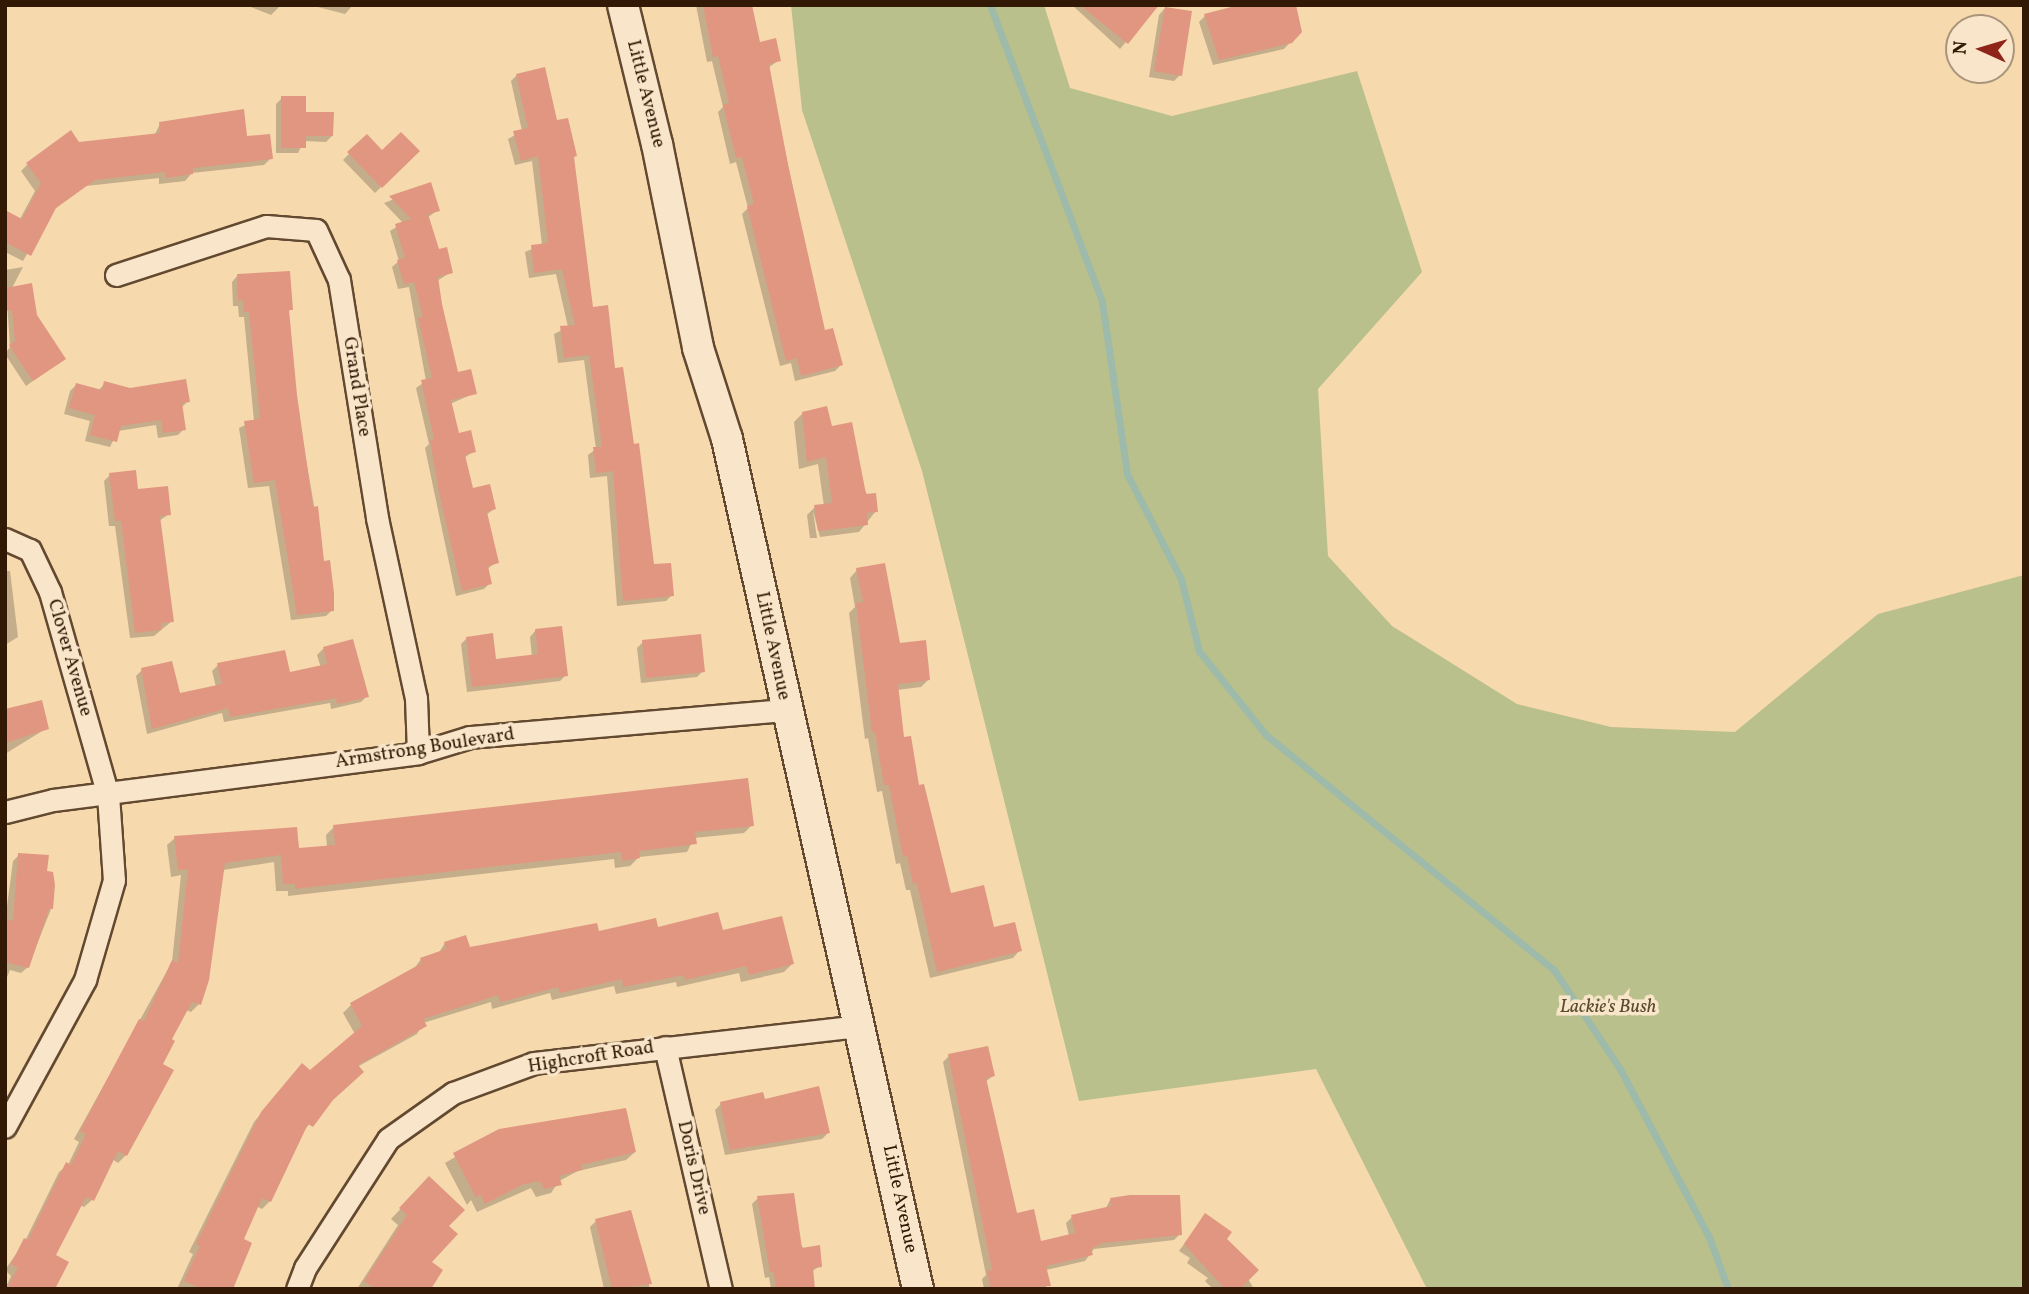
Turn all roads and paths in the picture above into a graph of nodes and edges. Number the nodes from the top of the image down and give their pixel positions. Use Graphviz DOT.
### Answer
graph roads {
  1 [pos="623,5"];
  2 [pos="116,275"];
  3 [pos="5,539"];
  4 [pos="786,710"];
  5 [pos="418,753"];
  6 [pos="108,794"];
  7 [pos="5,812"];
  8 [pos="861,1026"];
  9 [pos="665,1047"];
  10 [pos="5,1127"];
  11 [pos="297,1289"];
  12 [pos="721,1289"];
  13 [pos="918,1289"];
  1 -- 4 [label="street, Little Avenue"];
  2 -- 5 [label="street, Grand Place"];
  3 -- 6 [label="street, Clover Avenue"];
  4 -- 5 [label="street, Armstrong Boulevard"];
  4 -- 8 [label="street, Little Avenue"];
  5 -- 6 [label="street, Armstrong Boulevard"];
  6 -- 7 [label="street, Armstrong Boulevard"];
  6 -- 10 [label="street, Clover Avenue"];
  8 -- 9 [label="street, Highcroft Road"];
  8 -- 13 [label="street, Little Avenue"];
  9 -- 11 [label="street, Highcroft Road"];
  9 -- 12 [label="street, Doris Drive"];
}
